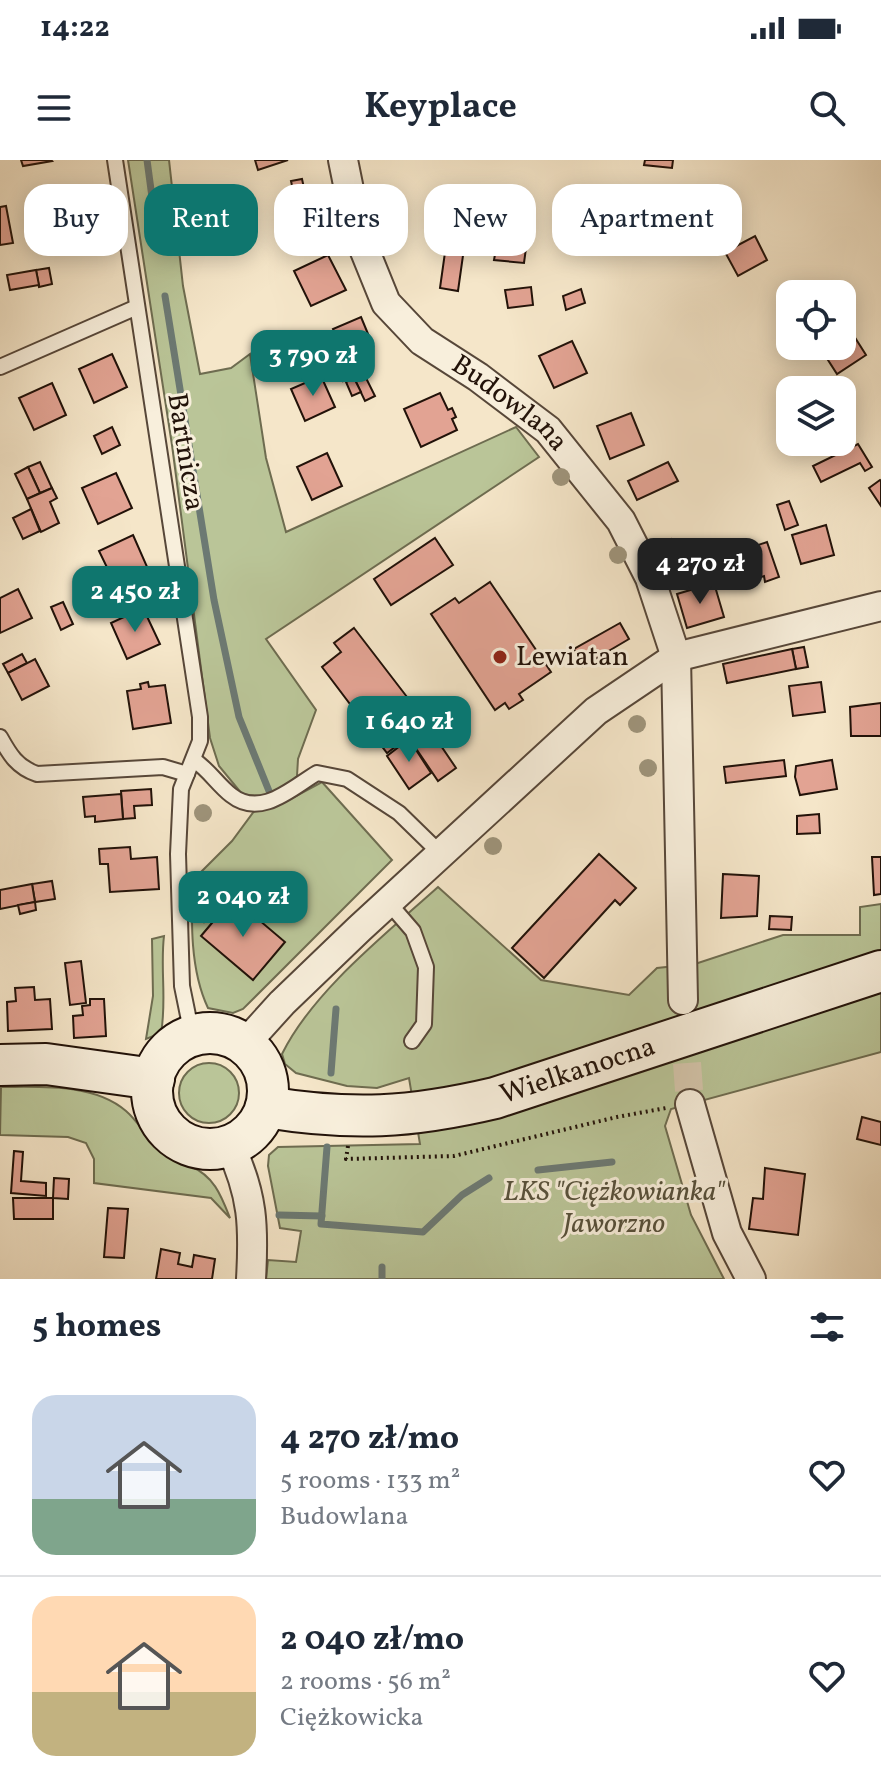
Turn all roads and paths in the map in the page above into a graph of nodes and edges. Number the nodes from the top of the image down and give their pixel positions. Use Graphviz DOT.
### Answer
graph roads {
  1 [pos="115,160"];
  2 [pos="343,160"];
  3 [pos="137,307"];
  4 [pos="0,367"];
  5 [pos="881,606"];
  6 [pos="676,657"];
  7 [pos="0,737"];
  8 [pos="194,760"];
  9 [pos="187,774"];
  10 [pos="440,853"];
  11 [pos="388,902"];
  12 [pos="881,971"];
  13 [pos="683,1000"];
  14 [pos="192,1035"];
  15 [pos="412,1041"];
  16 [pos="244,1045"];
  17 [pos="0,1065"];
  18 [pos="154,1079"];
  19 [pos="690,1104"];
  20 [pos="266,1107"];
  21 [pos="348,1140"];
  22 [pos="230,1146"];
  23 [pos="251,1279"];
  24 [pos="751,1279"];
  1 -- 3 [label="lane, Bartnicza"];
  2 -- 6 [label="street, Budowlana"];
  3 -- 4 [label="lane"];
  3 -- 8 [label="lane, Bartnicza"];
  5 -- 6 [label="street"];
  6 -- 10 [label="street"];
  6 -- 13 [label="street, Budowlana"];
  7 -- 9 [label="lane"];
  8 -- 9 [label="lane, Bartnicza"];
  8 -- 10 [label="lane"];
  9 -- 14 [label="lane, Bartnicza"];
  10 -- 11 [label="street"];
  11 -- 15 [label="lane"];
  11 -- 16 [label="street"];
  12 -- 20 [label="street, Wielkanocna"];
  14 -- 16 [label="street"];
  14 -- 18 [label="street"];
  16 -- 20 [label="street"];
  17 -- 18 [label="street"];
  18 -- 22 [label="street"];
  19 -- 21 [label="path"];
  19 -- 24 [label="street"];
  20 -- 22 [label="street"];
  22 -- 23 [label="street"];
}
